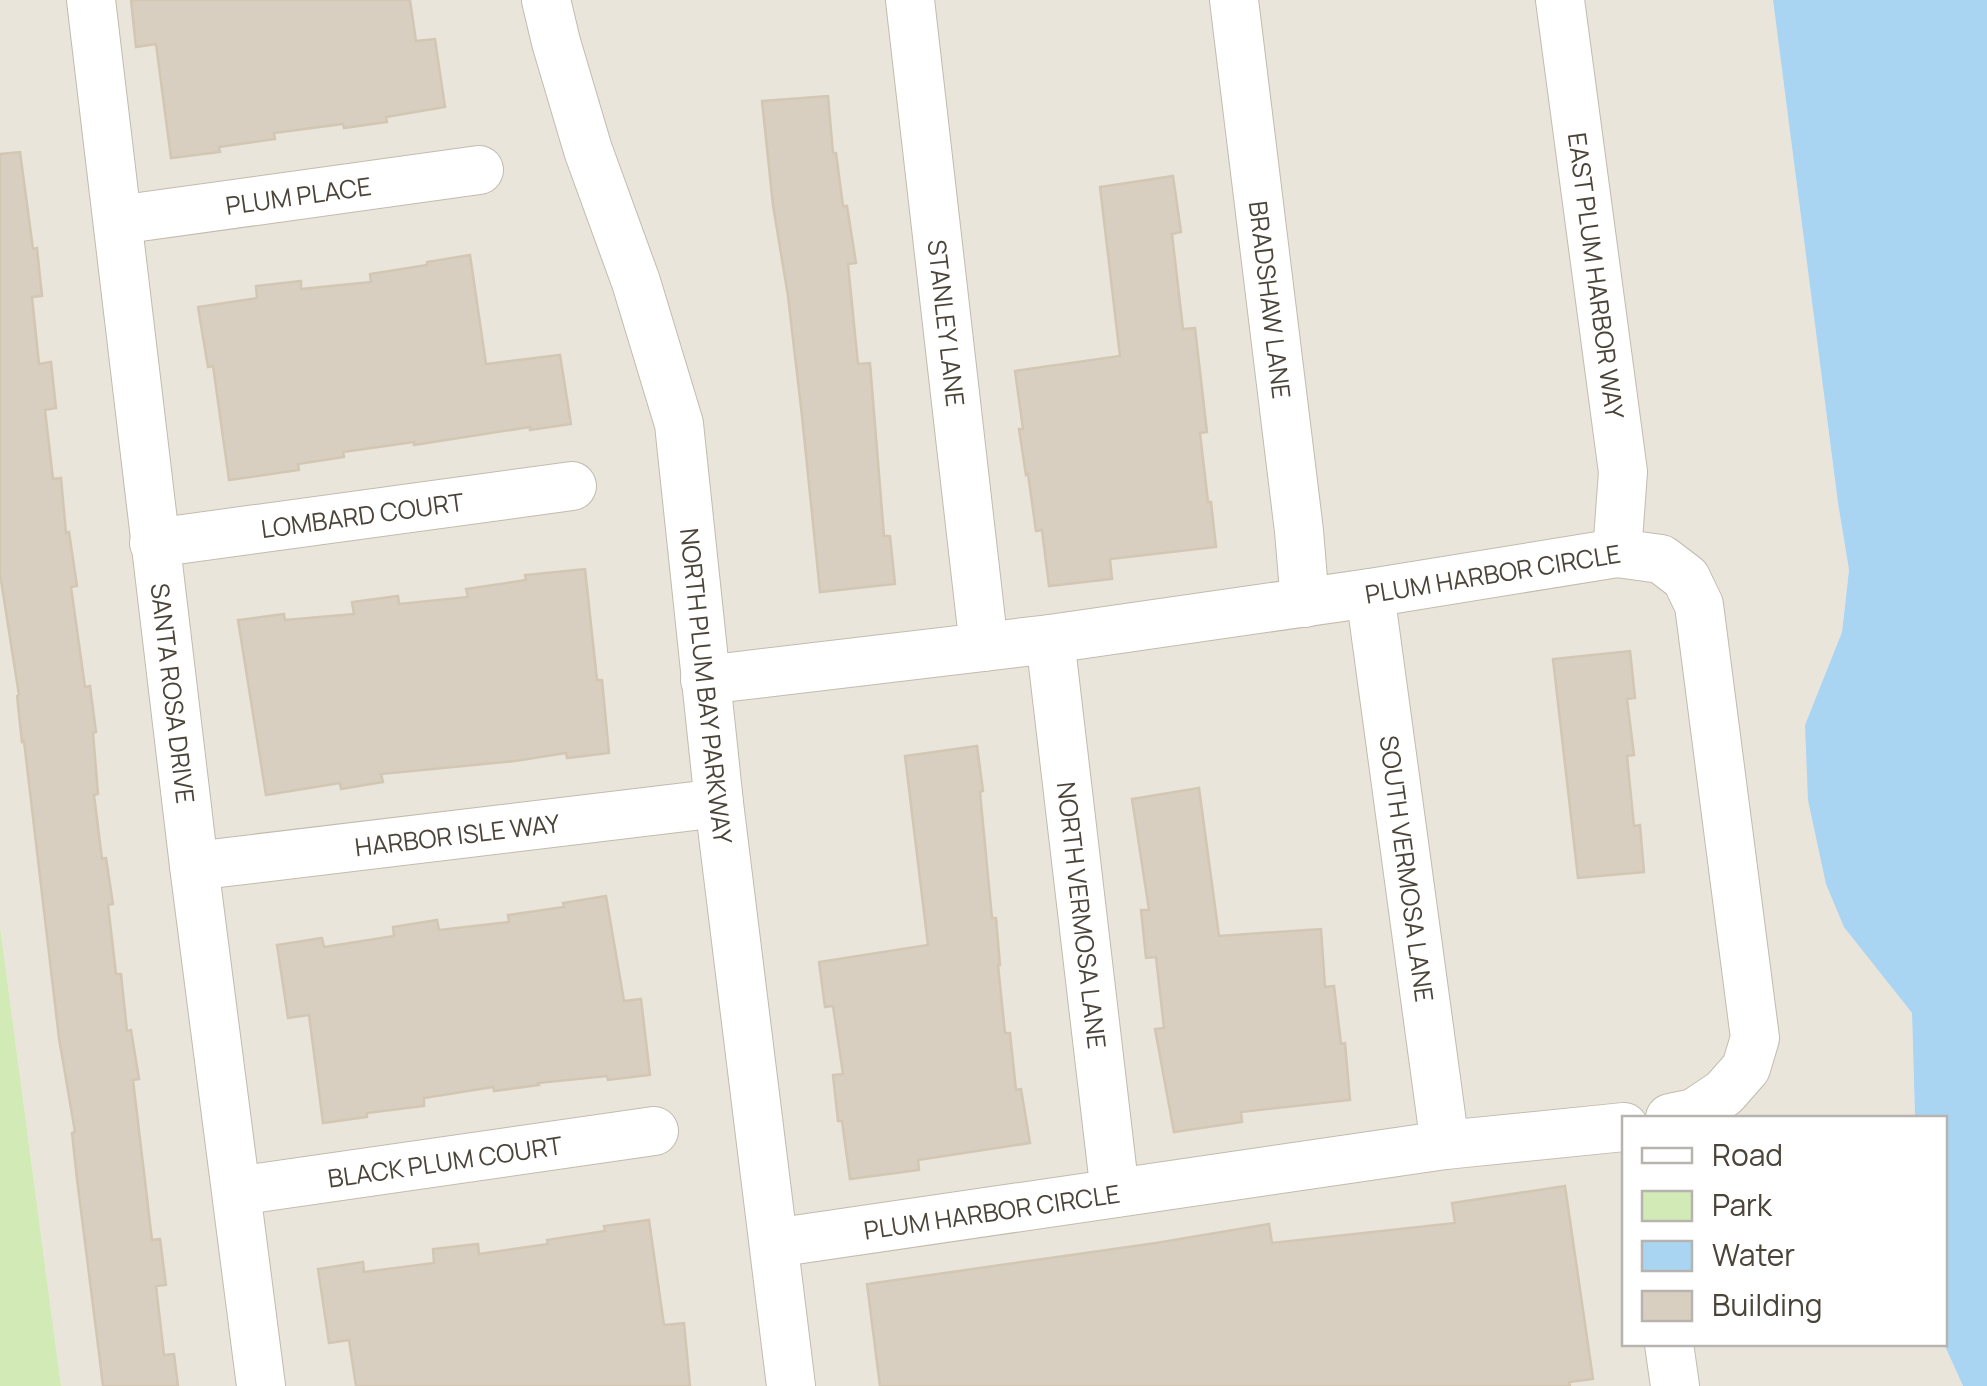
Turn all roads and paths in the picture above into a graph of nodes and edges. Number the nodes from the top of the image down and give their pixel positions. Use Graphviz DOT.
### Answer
graph roads {
  1 [pos="91,0"];
  2 [pos="546,0"];
  3 [pos="910,0"];
  4 [pos="1234,0"];
  5 [pos="1560,0"];
  6 [pos="478,170"];
  7 [pos="118,220"];
  8 [pos="572,486"];
  9 [pos="154,543"];
  10 [pos="1618,553"];
  11 [pos="1370,593"];
  12 [pos="1304,602"];
  13 [pos="1050,638"];
  14 [pos="984,647"];
  15 [pos="705,680"];
  16 [pos="719,802"];
  17 [pos="194,866"];
  18 [pos="1680,1116"];
  19 [pos="1622,1127"];
  20 [pos="654,1130"];
  21 [pos="1445,1146"];
  22 [pos="237,1192"];
  23 [pos="1115,1192"];
  24 [pos="774,1243"];
  25 [pos="1669,1346"];
  26 [pos="261,1386"];
  27 [pos="791,1386"];
  28 [pos="1675,1386"];
  1 -- 7 [label="street, SANTA ROSA DRIVE"];
  2 -- 15 [label="street, NORTH PLUM BAY PARKWAY"];
  3 -- 14 [label="street, STANLEY LANE"];
  4 -- 12 [label="street, BRADSHAW LANE"];
  5 -- 10 [label="street, EAST PLUM HARBOR WAY"];
  6 -- 7 [label="street, PLUM PLACE"];
  7 -- 9 [label="street, SANTA ROSA DRIVE"];
  8 -- 9 [label="street, LOMBARD COURT"];
  9 -- 17 [label="street, SANTA ROSA DRIVE"];
  10 -- 11 [label="street, PLUM HARBOR CIRCLE"];
  10 -- 18 [label="street, PLUM HARBOR CIRCLE"];
  11 -- 12 [label="street, PLUM HARBOR CIRCLE"];
  11 -- 21 [label="street, SOUTH VERMOSA LANE"];
  12 -- 13 [label="street, PLUM HARBOR CIRCLE"];
  13 -- 14 [label="street, PLUM HARBOR CIRCLE"];
  13 -- 23 [label="street, NORTH VERMOSA LANE"];
  14 -- 15 [label="street, PLUM HARBOR CIRCLE"];
  15 -- 16 [label="street, NORTH PLUM BAY PARKWAY"];
  16 -- 17 [label="street, HARBOR ISLE WAY"];
  16 -- 24 [label="street, NORTH PLUM BAY PARKWAY"];
  17 -- 22 [label="street, SANTA ROSA DRIVE"];
  19 -- 21 [label="street, PLUM HARBOR CIRCLE"];
  20 -- 22 [label="street, BLACK PLUM COURT"];
  21 -- 23 [label="street, PLUM HARBOR CIRCLE"];
  22 -- 26 [label="street, SANTA ROSA DRIVE"];
  23 -- 24 [label="street, PLUM HARBOR CIRCLE"];
  24 -- 27 [label="street, NORTH PLUM BAY PARKWAY"];
  25 -- 28 [label="street"];
}
